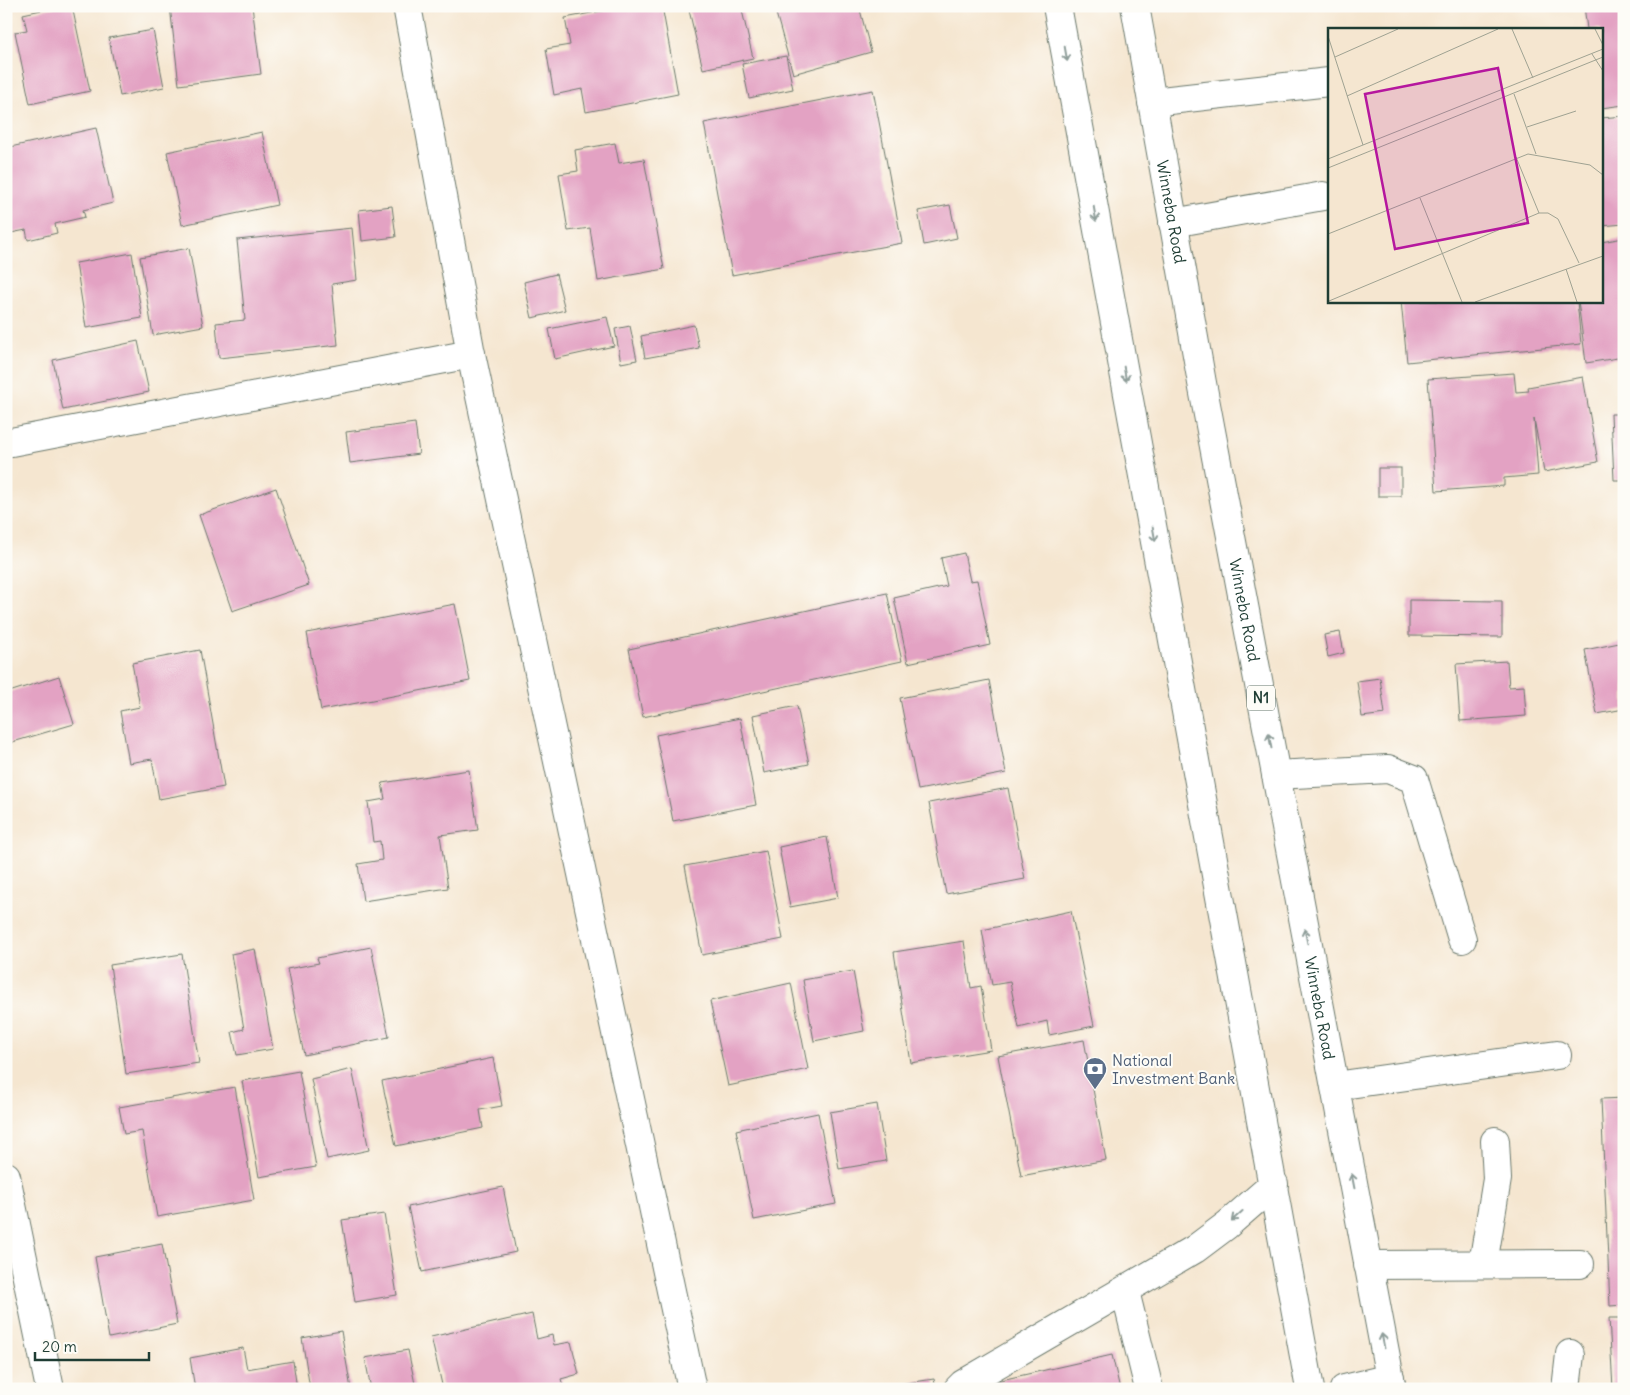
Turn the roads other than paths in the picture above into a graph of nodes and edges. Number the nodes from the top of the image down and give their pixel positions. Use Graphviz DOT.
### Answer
graph roads {
  1 [pos="407,6"];
  2 [pos="1057,6"];
  3 [pos="1135,6"];
  4 [pos="1328,82"];
  5 [pos="1152,102"];
  6 [pos="1323,196"];
  7 [pos="1173,223"];
  8 [pos="471,354"];
  9 [pos="6,443"];
  10 [pos="1276,775"];
  11 [pos="1462,939"];
  12 [pos="1557,1055"];
  13 [pos="1335,1086"];
  14 [pos="1495,1140"];
  15 [pos="6,1176"];
  16 [pos="1274,1184"];
  17 [pos="1483,1264"];
  18 [pos="1580,1264"];
  19 [pos="1368,1265"];
  20 [pos="1125,1291"];
  21 [pos="1570,1354"];
  22 [pos="1391,1383"];
  23 [pos="50,1389"];
  24 [pos="692,1389"];
  25 [pos="958,1389"];
  26 [pos="1149,1389"];
  27 [pos="1310,1389"];
  28 [pos="1344,1389"];
  29 [pos="1566,1389"];
  1 -- 8 [label="main road"];
  2 -- 16 [label="main road, one-way"];
  3 -- 5 [label="main road, Winneba Road / N1"];
  4 -- 5 [label="main road"];
  5 -- 7 [label="main road, Winneba Road / N1"];
  6 -- 7 [label="main road"];
  10 -- 7 [label="main road, Winneba Road / N1, one-way"];
  8 -- 9 [label="main road"];
  8 -- 24 [label="main road"];
  10 -- 11 [label="main road"];
  13 -- 10 [label="main road, Winneba Road / N1, one-way"];
  12 -- 13 [label="main road"];
  19 -- 13 [label="main road, Winneba Road / N1, one-way"];
  14 -- 17 [label="main road"];
  15 -- 23 [label="main road"];
  16 -- 20 [label="main road, one-way"];
  16 -- 27 [label="main road"];
  17 -- 18 [label="main road"];
  17 -- 19 [label="main road"];
  22 -- 19 [label="main road, Winneba Road / N1, one-way"];
  20 -- 25 [label="main road"];
  20 -- 26 [label="main road"];
  21 -- 29 [label="main road"];
  22 -- 28 [label="main road"];
}
